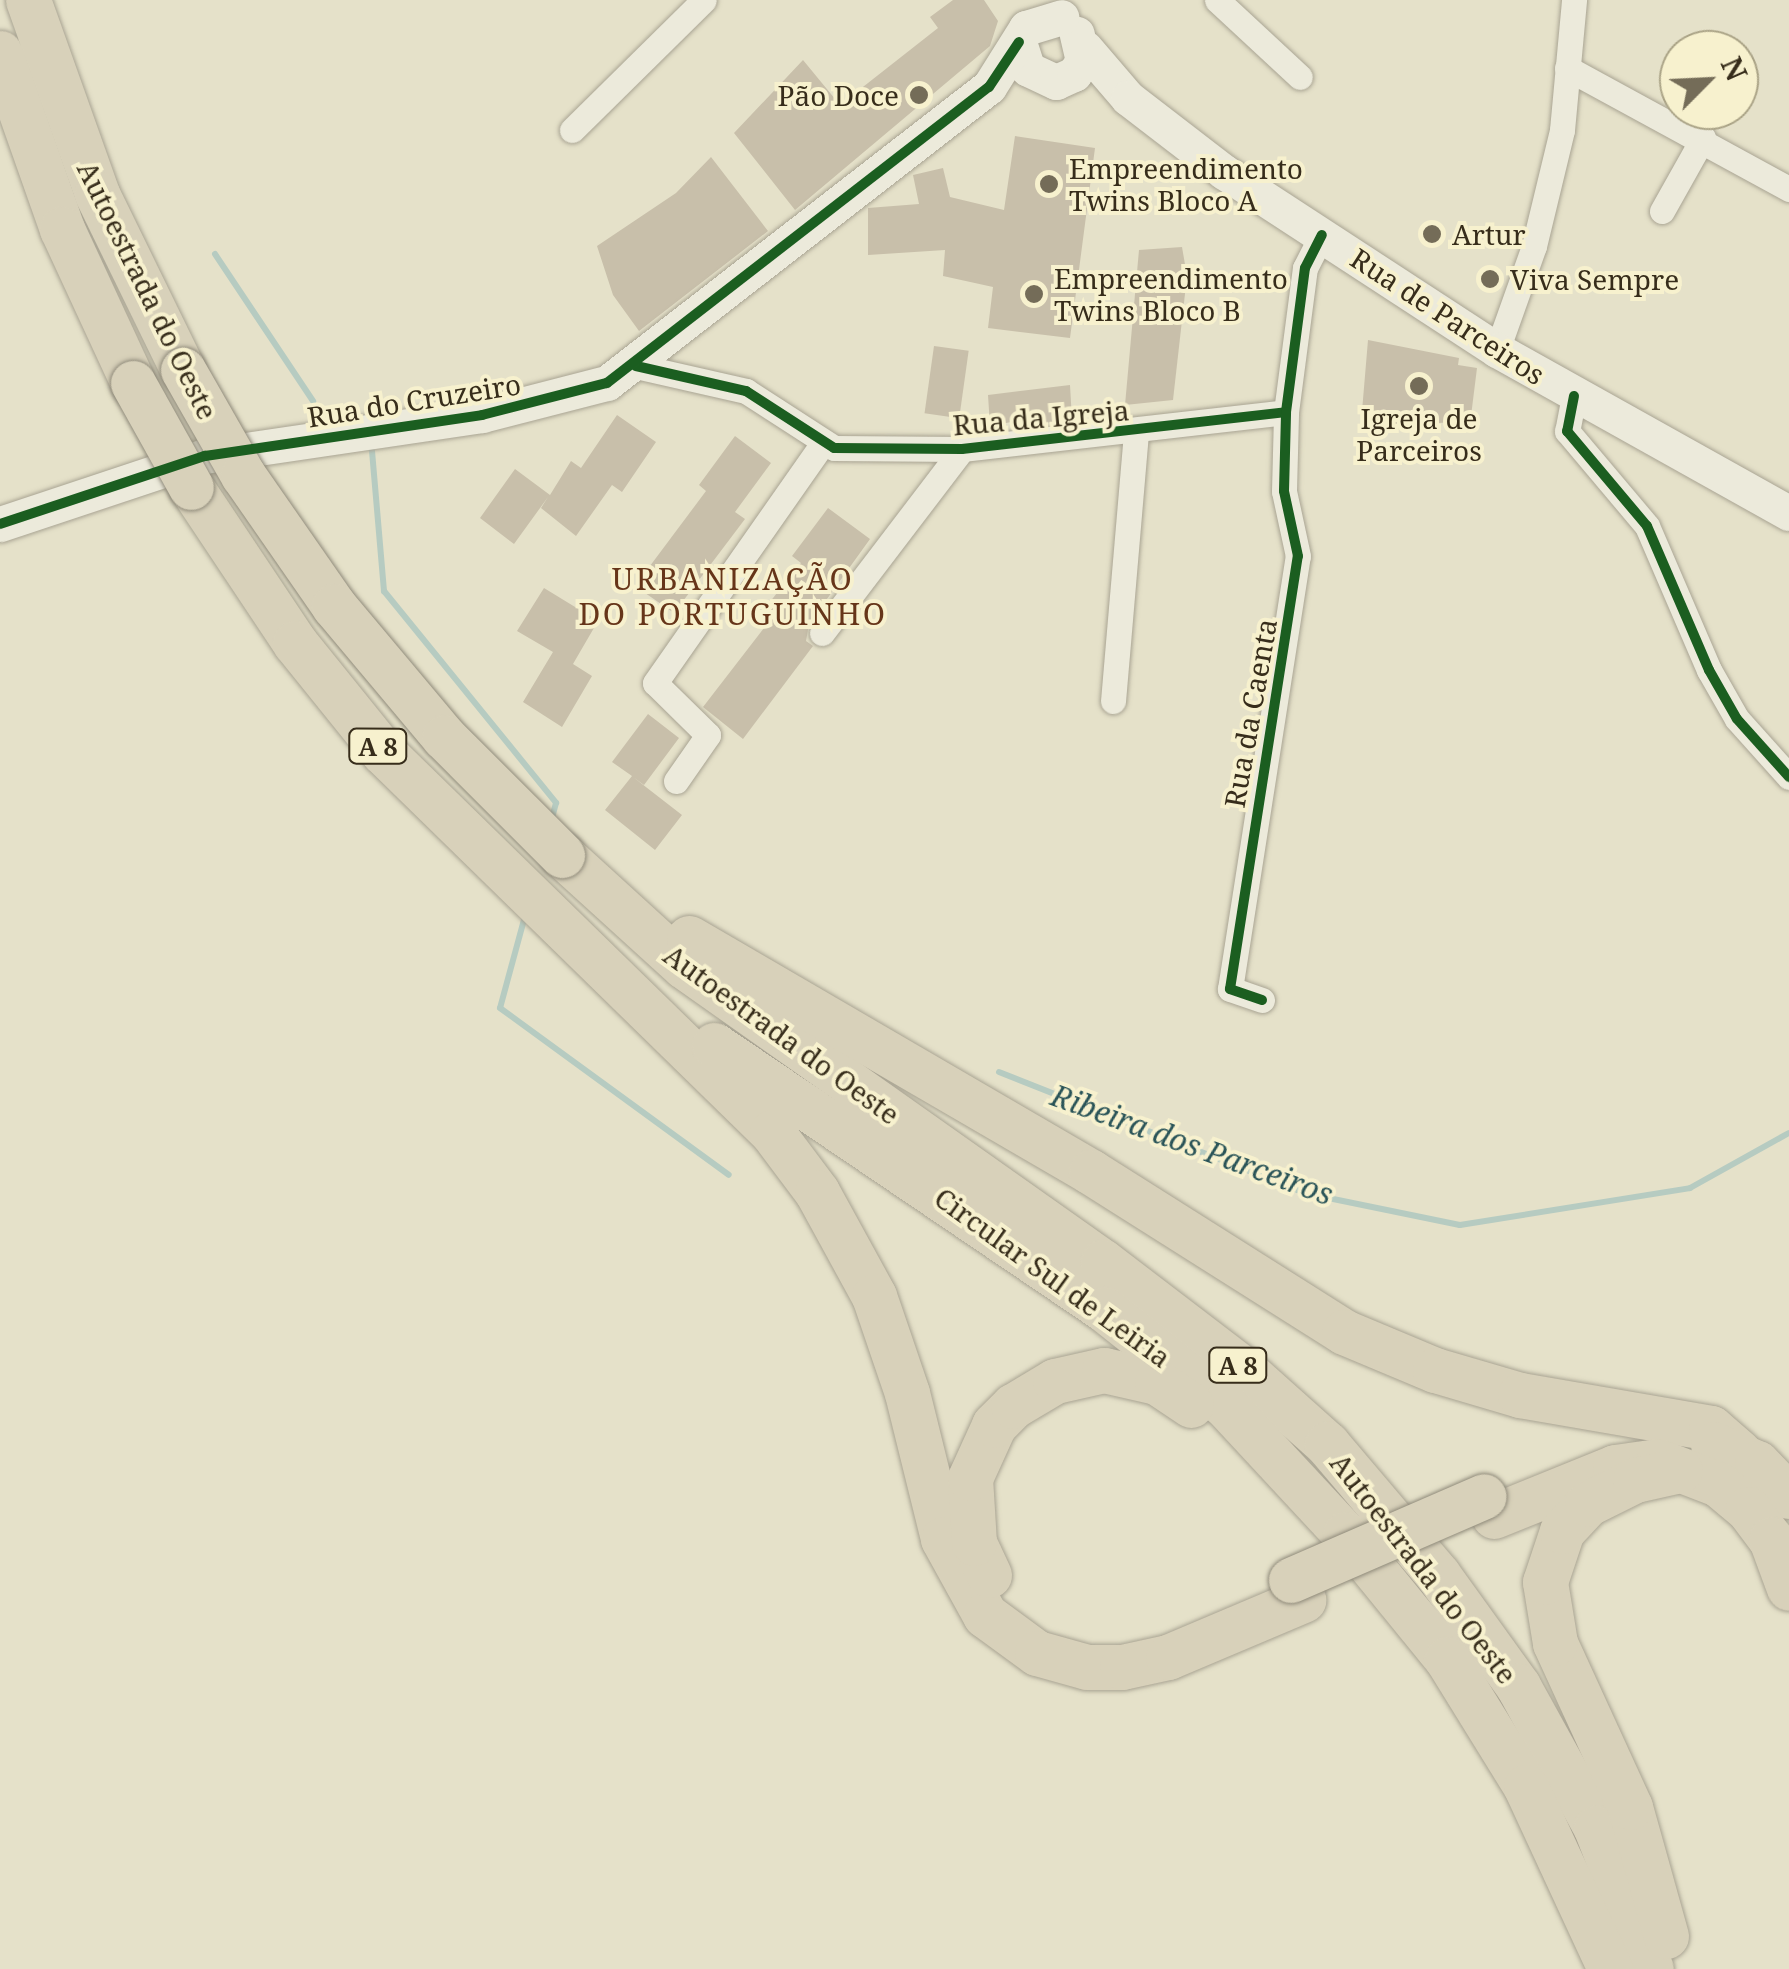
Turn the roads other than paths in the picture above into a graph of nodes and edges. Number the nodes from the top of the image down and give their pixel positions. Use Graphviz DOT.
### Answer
graph roads {
  1 [pos="28,0"];
  2 [pos="704,0"];
  3 [pos="1217,0"];
  4 [pos="1574,0"];
  5 [pos="1035,17"];
  6 [pos="1084,48"];
  7 [pos="0,53"];
  8 [pos="1567,68"];
  9 [pos="1300,78"];
  10 [pos="1052,79"];
  11 [pos="989,87"];
  12 [pos="1128,98"];
  13 [pos="572,130"];
  14 [pos="1703,138"];
  15 [pos="1789,189"];
  16 [pos="1662,211"];
  17 [pos="1322,236"];
  18 [pos="1497,350"];
  19 [pos="636,366"];
  20 [pos="1574,396"];
  21 [pos="1286,412"];
  22 [pos="1136,431"];
  23 [pos="824,442"];
  24 [pos="962,448"];
  25 [pos="1789,513"];
  26 [pos="0,524"];
  27 [pos="822,633"];
  28 [pos="1113,700"];
  29 [pos="1789,777"];
  30 [pos="676,781"];
  31 [pos="645,923"];
  32 [pos="606,969"];
  33 [pos="1262,1000"];
  34 [pos="1268,1450"];
  35 [pos="1739,1452"];
  36 [pos="1680,1470"];
  37 [pos="1789,1496"];
  38 [pos="1489,1506"];
  39 [pos="1789,1588"];
  40 [pos="1297,1590"];
  41 [pos="1610,1969"];
  42 [pos="1651,1969"];
  43 [pos="1675,1969"];
  1 -- 31 [label="highway, Autoestrada do Oeste / A 8, bridge"];
  2 -- 13 [label="street"];
  3 -- 9 [label="street"];
  4 -- 8 [label="street"];
  5 -- 6 [label="street, Rua de Parceiros"];
  5 -- 10 [label="street"];
  5 -- 11 [label="street, Rua do Cruzeiro"];
  6 -- 10 [label="street"];
  6 -- 12 [label="street, Rua de Parceiros"];
  7 -- 32 [label="highway, Autoestrada do Oeste / A 8, bridge"];
  8 -- 14 [label="street"];
  8 -- 18 [label="street"];
  10 -- 11 [label="street, Rua do Cruzeiro"];
  10 -- 12 [label="street"];
  11 -- 19 [label="street, Rua do Cruzeiro"];
  12 -- 17 [label="street, Rua de Parceiros"];
  14 -- 15 [label="street"];
  14 -- 16 [label="street"];
  17 -- 18 [label="street, Rua de Parceiros"];
  17 -- 21 [label="street"];
  18 -- 20 [label="street, Rua de Parceiros"];
  19 -- 23 [label="street, Rua da Igreja"];
  19 -- 26 [label="street, Rua do Cruzeiro"];
  20 -- 25 [label="street, Rua de Parceiros"];
  20 -- 29 [label="street"];
  21 -- 22 [label="street, Rua da Igreja"];
  21 -- 33 [label="street, Rua da Caenta"];
  22 -- 24 [label="street, Rua da Igreja"];
  22 -- 28 [label="street"];
  23 -- 24 [label="street, Rua da Igreja"];
  23 -- 30 [label="street"];
  24 -- 27 [label="street"];
  31 -- 35 [label="highway"];
  31 -- 42 [label="highway, Autoestrada do Oeste / A 8"];
  32 -- 34 [label="highway, Circular Sul de Leiria / A 8"];
  32 -- 40 [label="highway"];
  34 -- 40 [label="highway"];
  34 -- 41 [label="highway, Circular Sul de Leiria / A 8"];
  35 -- 37 [label="highway"];
  35 -- 38 [label="highway"];
  36 -- 38 [label="highway"];
  36 -- 39 [label="highway"];
  36 -- 43 [label="highway"];
  38 -- 40 [label="highway"];
}
